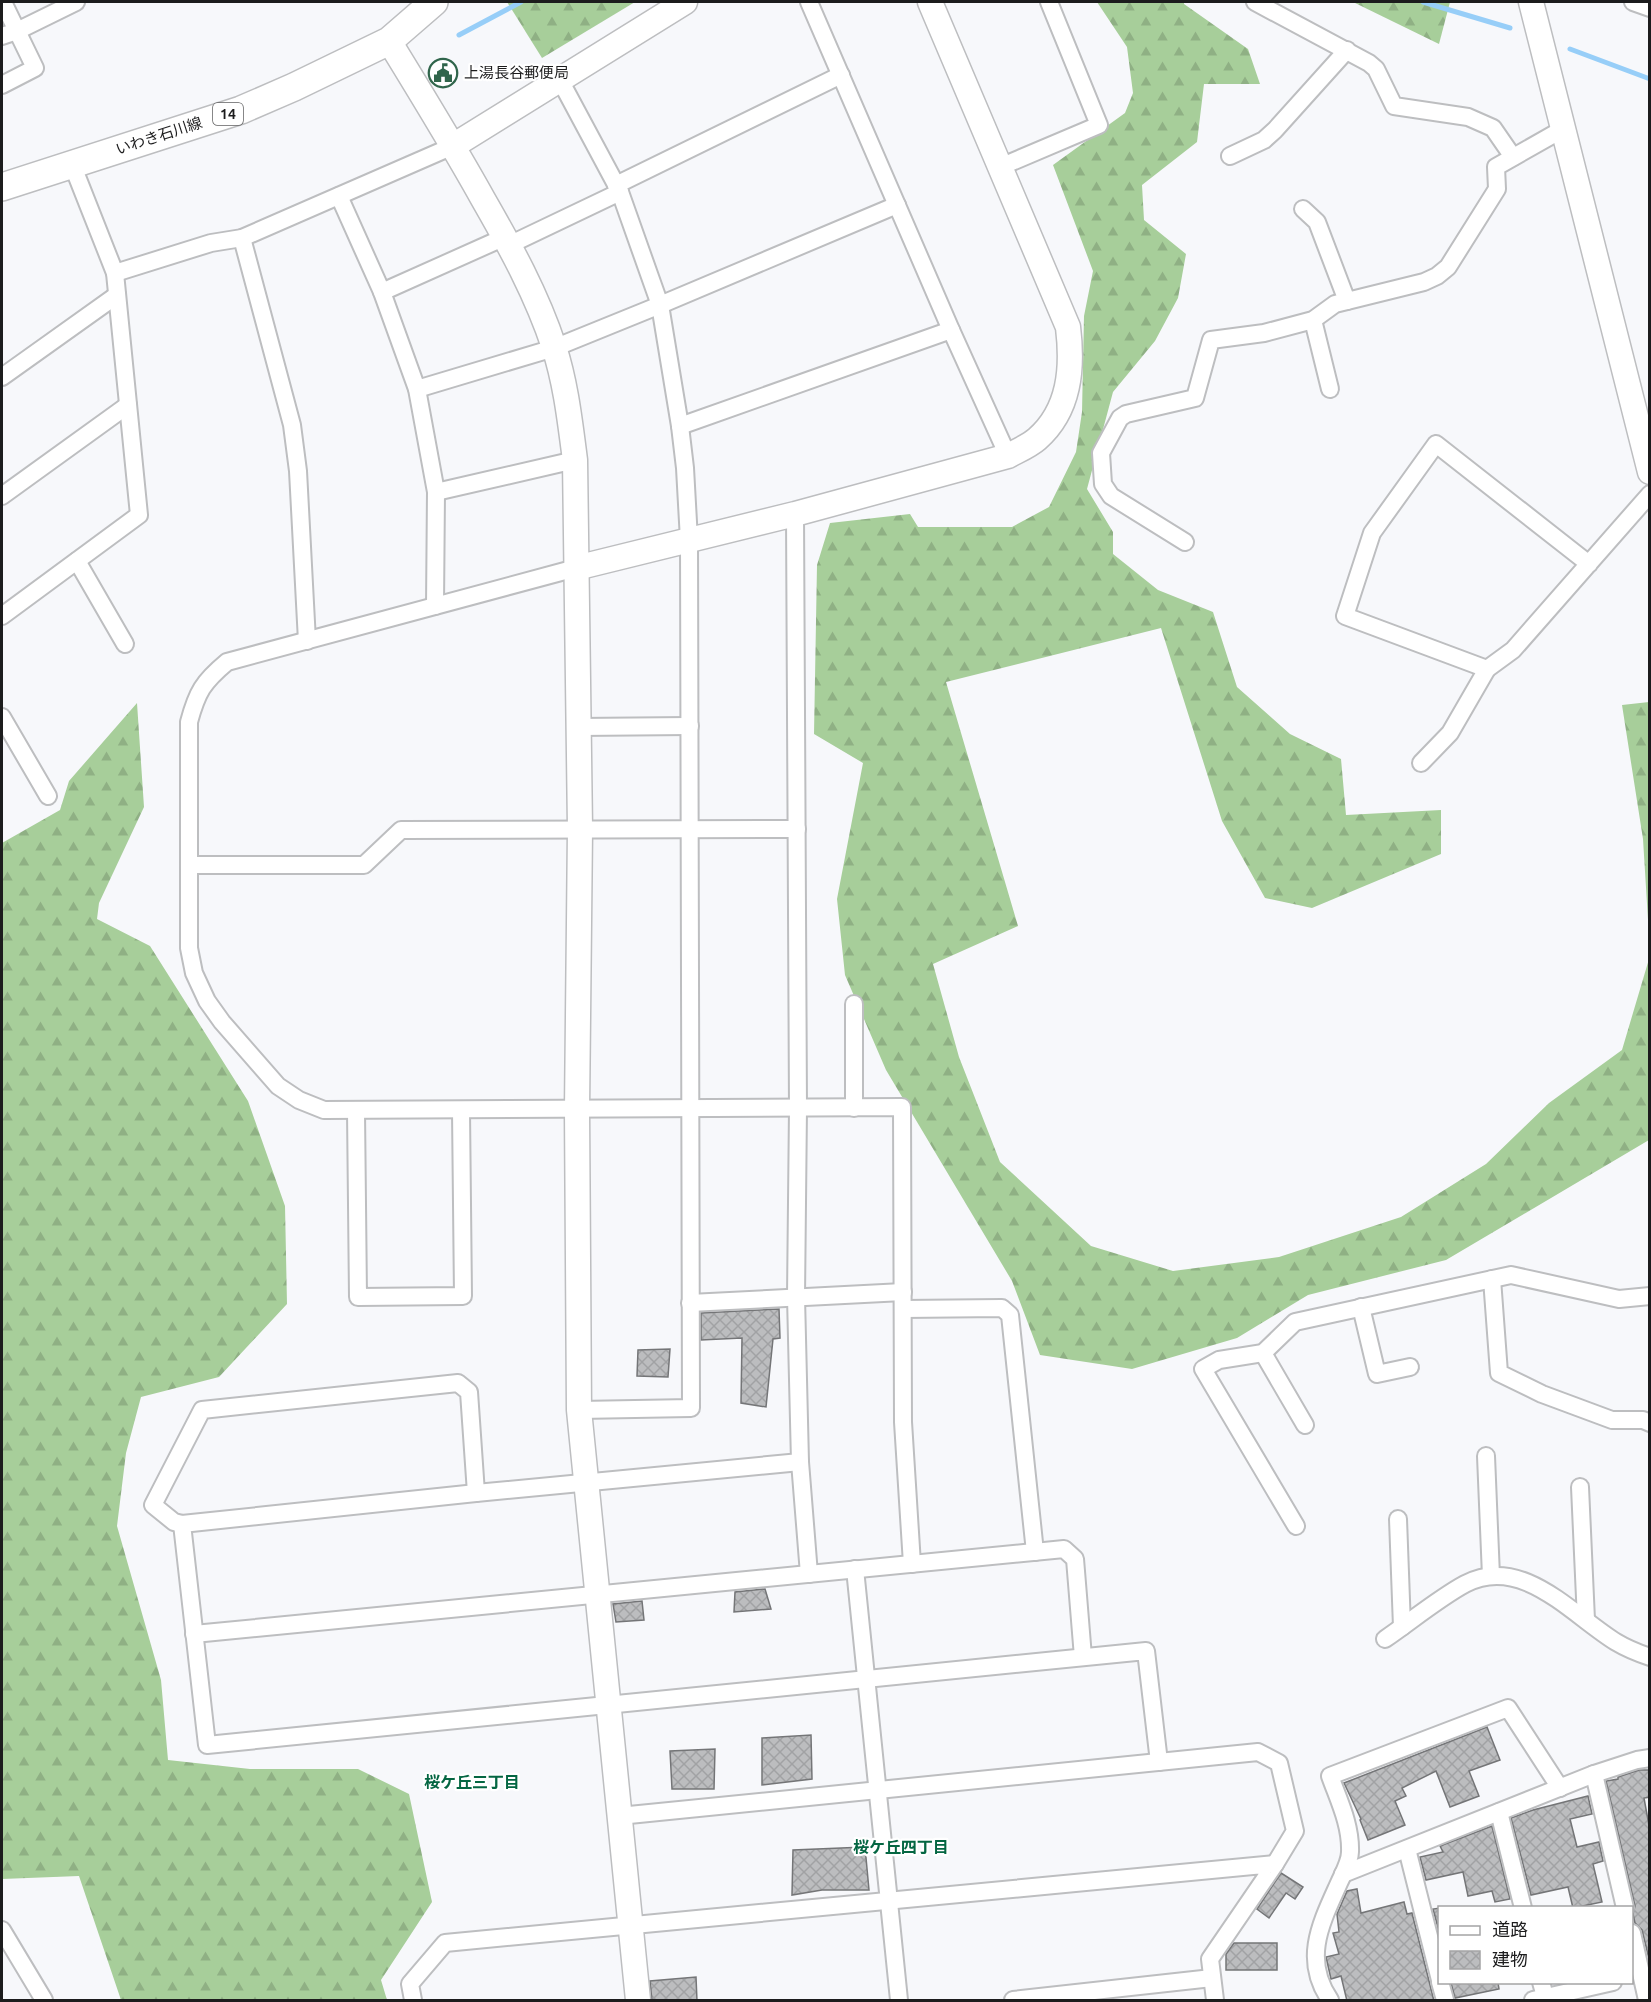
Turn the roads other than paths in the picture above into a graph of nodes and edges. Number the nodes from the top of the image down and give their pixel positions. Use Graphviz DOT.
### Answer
graph roads {
  1 [pos="3,2"];
  2 [pos="76,2"];
  3 [pos="434,2"];
  4 [pos="685,2"];
  5 [pos="809,2"];
  6 [pos="930,2"];
  7 [pos="1048,2"];
  8 [pos="1255,2"];
  9 [pos="1532,2"];
  10 [pos="1633,2"];
  11 [pos="1650,8"];
  12 [pos="9,33"];
  13 [pos="389,41"];
  14 [pos="1347,50"];
  15 [pos="841,75"];
  16 [pos="560,80"];
  17 [pos="2,86"];
  18 [pos="1563,129"];
  19 [pos="453,146"];
  20 [pos="1230,156"];
  21 [pos="1513,157"];
  22 [pos="72,164"];
  23 [pos="1000,167"];
  24 [pos="2,187"];
  25 [pos="618,189"];
  26 [pos="339,196"];
  27 [pos="897,205"];
  28 [pos="1303,210"];
  29 [pos="242,238"];
  30 [pos="507,241"];
  31 [pos="115,273"];
  32 [pos="382,292"];
  33 [pos="117,295"];
  34 [pos="1347,301"];
  35 [pos="660,305"];
  36 [pos="1313,320"];
  37 [pos="951,330"];
  38 [pos="554,348"];
  39 [pos="2,377"];
  40 [pos="417,389"];
  41 [pos="1330,389"];
  42 [pos="128,405"];
  43 [pos="680,426"];
  44 [pos="1008,456"];
  45 [pos="575,460"];
  46 [pos="1649,468"];
  47 [pos="436,492"];
  48 [pos="1650,494"];
  49 [pos="2,496"];
  50 [pos="795,514"];
  51 [pos="689,540"];
  52 [pos="1185,542"];
  53 [pos="76,561"];
  54 [pos="1589,564"];
  55 [pos="576,568"];
  56 [pos="435,606"];
  57 [pos="2,616"];
  58 [pos="307,641"];
  59 [pos="124,644"];
  60 [pos="1487,669"];
  61 [pos="2,717"];
  62 [pos="690,726"];
  63 [pos="578,727"];
  64 [pos="1421,763"];
  65 [pos="48,796"];
  66 [pos="580,829"];
  67 [pos="690,829"];
  68 [pos="797,829"];
  69 [pos="189,865"];
  70 [pos="854,1004"];
  71 [pos="798,1108"];
  72 [pos="855,1108"];
  73 [pos="690,1109"];
  74 [pos="578,1110"];
  75 [pos="356,1111"];
  76 [pos="461,1111"];
  77 [pos="1492,1279"];
  78 [pos="1650,1296"];
  79 [pos="796,1298"];
  80 [pos="903,1300"];
  81 [pos="690,1303"];
  82 [pos="1361,1307"];
  83 [pos="1263,1353"];
  84 [pos="1410,1366"];
  85 [pos="579,1410"];
  86 [pos="1650,1423"];
  87 [pos="1305,1425"];
  88 [pos="1486,1456"];
  89 [pos="800,1462"];
  90 [pos="586,1482"];
  91 [pos="1580,1487"];
  92 [pos="476,1493"];
  93 [pos="1398,1519"];
  94 [pos="182,1524"];
  95 [pos="1296,1526"];
  96 [pos="1035,1552"];
  97 [pos="912,1564"];
  98 [pos="855,1569"];
  99 [pos="809,1574"];
  100 [pos="1491,1576"];
  101 [pos="597,1594"];
  102 [pos="1586,1620"];
  103 [pos="1402,1627"];
  104 [pos="194,1634"];
  105 [pos="1385,1639"];
  106 [pos="1083,1657"];
  107 [pos="1650,1657"];
  108 [pos="866,1679"];
  109 [pos="608,1705"];
  110 [pos="1650,1758"];
  111 [pos="1159,1762"];
  112 [pos="1594,1774"];
  113 [pos="1560,1788"];
  114 [pos="878,1791"];
  115 [pos="1499,1812"];
  116 [pos="619,1816"];
  117 [pos="1407,1849"];
  118 [pos="1275,1864"];
  119 [pos="1343,1874"];
  120 [pos="889,1901"];
  121 [pos="1522,1906"];
  122 [pos="1625,1906"];
  123 [pos="630,1925"];
  124 [pos="2,1930"];
  125 [pos="1633,1939"];
  126 [pos="1438,1973"];
  127 [pos="1641,1976"];
  128 [pos="1212,1978"];
  129 [pos="1441,1984"];
  130 [pos="1607,1984"];
  131 [pos="1541,1995"];
  132 [pos="44,2001"];
  133 [pos="413,2001"];
  134 [pos="638,2001"];
  135 [pos="899,2001"];
  136 [pos="1013,2001"];
  137 [pos="1215,2001"];
  138 [pos="1330,2001"];
  139 [pos="1445,2001"];
  140 [pos="1647,2001"];
  1 -- 12 [label="street"];
  2 -- 12 [label="street"];
  3 -- 13 [label="main road, いわき石川線 / 14"];
  4 -- 16 [label="street"];
  5 -- 15 [label="street"];
  6 -- 23 [label="street"];
  7 -- 23 [label="street"];
  8 -- 14 [label="street"];
  9 -- 18 [label="street"];
  10 -- 11 [label="street"];
  12 -- 17 [label="street"];
  13 -- 19 [label="street"];
  13 -- 22 [label="main road, いわき石川線 / 14"];
  14 -- 20 [label="street"];
  14 -- 21 [label="street"];
  15 -- 25 [label="street"];
  15 -- 27 [label="street"];
  16 -- 19 [label="street"];
  16 -- 25 [label="street"];
  18 -- 21 [label="street"];
  18 -- 46 [label="street"];
  19 -- 26 [label="street"];
  19 -- 30 [label="street"];
  21 -- 34 [label="street"];
  22 -- 24 [label="main road, いわき石川線 / 14"];
  22 -- 31 [label="street"];
  23 -- 44 [label="street"];
  25 -- 30 [label="street"];
  25 -- 35 [label="street"];
  26 -- 29 [label="street"];
  26 -- 32 [label="street"];
  27 -- 35 [label="street"];
  27 -- 37 [label="street"];
  28 -- 34 [label="street"];
  29 -- 31 [label="street"];
  29 -- 58 [label="street"];
  30 -- 32 [label="street"];
  30 -- 38 [label="street"];
  31 -- 33 [label="street"];
  32 -- 40 [label="street"];
  33 -- 39 [label="street"];
  33 -- 42 [label="street"];
  34 -- 36 [label="street"];
  35 -- 38 [label="street"];
  35 -- 43 [label="street"];
  36 -- 41 [label="street"];
  36 -- 52 [label="street"];
  37 -- 43 [label="street"];
  37 -- 44 [label="street"];
  38 -- 40 [label="street"];
  38 -- 45 [label="street"];
  40 -- 47 [label="street"];
  42 -- 49 [label="street"];
  42 -- 53 [label="street"];
  43 -- 51 [label="street"];
  44 -- 50 [label="street"];
  45 -- 47 [label="street"];
  45 -- 55 [label="street"];
  47 -- 56 [label="street"];
  48 -- 54 [label="street"];
  50 -- 51 [label="street"];
  50 -- 68 [label="street"];
  51 -- 55 [label="street"];
  51 -- 62 [label="street"];
  53 -- 57 [label="street"];
  53 -- 59 [label="street"];
  54 -- 60 [label="street"];
  54 -- 60 [label="street"];
  55 -- 56 [label="street"];
  55 -- 63 [label="street"];
  56 -- 58 [label="street"];
  58 -- 69 [label="street"];
  60 -- 64 [label="street"];
  61 -- 65 [label="street"];
  62 -- 63 [label="street"];
  62 -- 67 [label="street"];
  63 -- 66 [label="street"];
  66 -- 67 [label="street"];
  66 -- 69 [label="street"];
  66 -- 74 [label="street"];
  67 -- 68 [label="street"];
  67 -- 73 [label="street"];
  68 -- 71 [label="street"];
  69 -- 75 [label="street"];
  70 -- 72 [label="street"];
  71 -- 72 [label="street"];
  71 -- 73 [label="street"];
  71 -- 79 [label="street"];
  72 -- 80 [label="street"];
  73 -- 74 [label="street"];
  73 -- 81 [label="street"];
  74 -- 76 [label="street"];
  74 -- 85 [label="street"];
  75 -- 76 [label="street"];
  75 -- 76 [label="street"];
  77 -- 78 [label="street"];
  77 -- 82 [label="street"];
  77 -- 86 [label="street"];
  79 -- 80 [label="street"];
  79 -- 81 [label="street"];
  79 -- 89 [label="street"];
  80 -- 96 [label="street"];
  80 -- 97 [label="street"];
  81 -- 85 [label="street"];
  82 -- 83 [label="street"];
  82 -- 84 [label="street"];
  83 -- 87 [label="street"];
  83 -- 95 [label="street"];
  85 -- 90 [label="street"];
  88 -- 100 [label="street"];
  89 -- 90 [label="street"];
  89 -- 99 [label="street"];
  90 -- 92 [label="street"];
  90 -- 101 [label="street"];
  91 -- 102 [label="street"];
  92 -- 94 [label="street"];
  92 -- 94 [label="street"];
  93 -- 103 [label="street"];
  94 -- 104 [label="street"];
  96 -- 97 [label="street"];
  96 -- 106 [label="street"];
  97 -- 98 [label="street"];
  98 -- 99 [label="street"];
  98 -- 108 [label="street"];
  99 -- 101 [label="street"];
  100 -- 102 [label="street"];
  100 -- 103 [label="street"];
  101 -- 104 [label="street"];
  101 -- 109 [label="street"];
  102 -- 107 [label="street"];
  103 -- 105 [label="street"];
  104 -- 109 [label="street"];
  106 -- 108 [label="street"];
  106 -- 111 [label="street"];
  108 -- 109 [label="street"];
  108 -- 114 [label="street"];
  109 -- 116 [label="street"];
  110 -- 112 [label="street"];
  111 -- 114 [label="street"];
  111 -- 118 [label="street"];
  112 -- 113 [label="street"];
  112 -- 122 [label="street"];
  113 -- 115 [label="street"];
  113 -- 119 [label="street"];
  114 -- 116 [label="street"];
  114 -- 120 [label="street"];
  115 -- 117 [label="street"];
  115 -- 121 [label="street"];
  116 -- 123 [label="street"];
  117 -- 119 [label="street"];
  117 -- 126 [label="street"];
  118 -- 120 [label="street"];
  118 -- 128 [label="street"];
  119 -- 138 [label="street"];
  120 -- 123 [label="street"];
  120 -- 135 [label="street"];
  123 -- 133 [label="street"];
  123 -- 134 [label="street"];
  124 -- 132 [label="street"];
  125 -- 127 [label="street"];
  127 -- 140 [label="street"];
  128 -- 136 [label="street"];
  128 -- 137 [label="street"];
  129 -- 139 [label="street"];
  130 -- 131 [label="street"];
}
